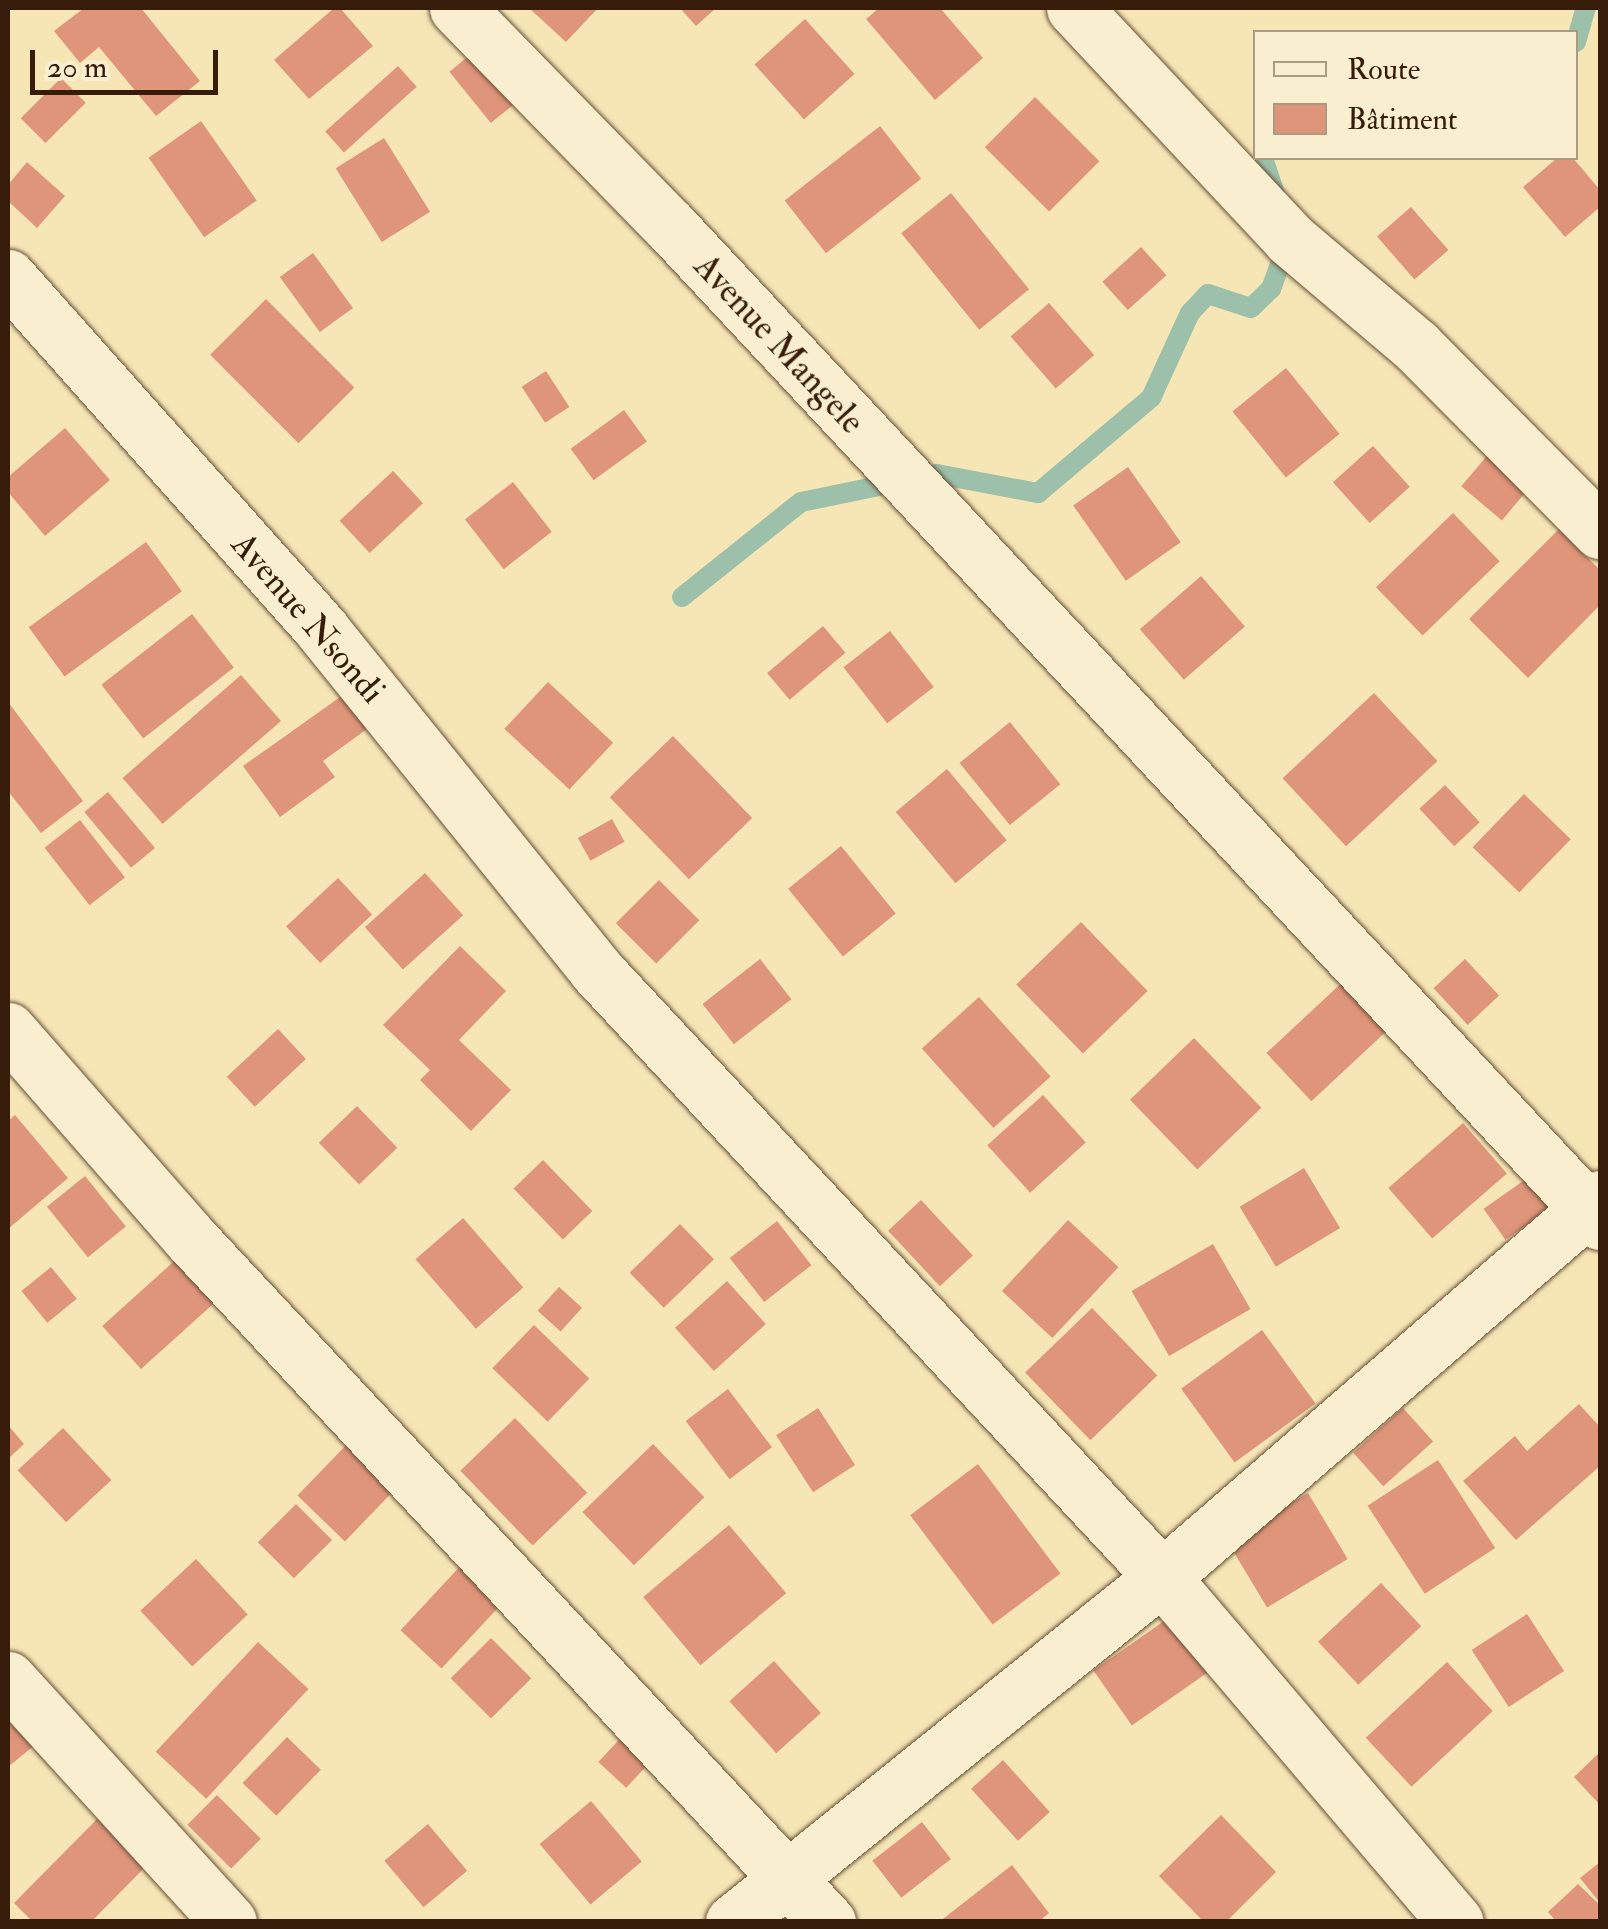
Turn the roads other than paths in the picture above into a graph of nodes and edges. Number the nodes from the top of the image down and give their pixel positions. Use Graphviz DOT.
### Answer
graph roads {
  1 [pos="457,8"];
  2 [pos="1074,8"];
  3 [pos="8,277"];
  4 [pos="1600,531"];
  5 [pos="8,1030"];
  6 [pos="1597,1210"];
  7 [pos="1162,1576"];
  8 [pos="8,1680"];
  9 [pos="786,1878"];
  10 [pos="230,1922"];
  11 [pos="733,1922"];
  12 [pos="828,1922"];
  13 [pos="1456,1922"];
  1 -- 6 [label="street, Avenue Mangele"];
  2 -- 4 [label="street"];
  3 -- 7 [label="street, Avenue Nsondi"];
  5 -- 9 [label="street"];
  6 -- 7 [label="street"];
  7 -- 9 [label="street"];
  7 -- 13 [label="street, Avenue Nsondi"];
  8 -- 10 [label="street"];
  9 -- 11 [label="street"];
  9 -- 12 [label="street"];
}
